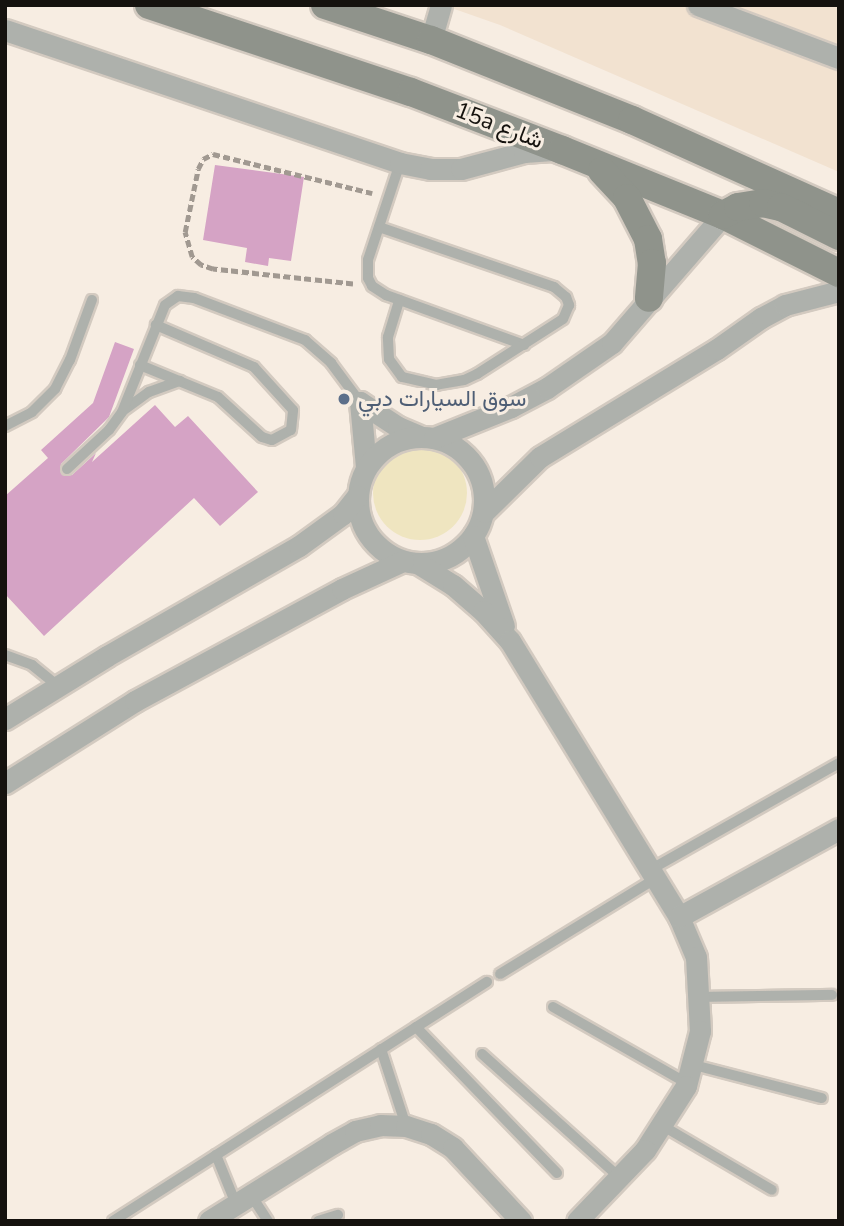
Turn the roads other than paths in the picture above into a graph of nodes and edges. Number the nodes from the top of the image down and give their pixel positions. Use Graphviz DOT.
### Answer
graph roads {
  1 [pos="149,5"];
  2 [pos="325,5"];
  3 [pos="441,5"];
  4 [pos="698,5"];
  5 [pos="5,30"];
  6 [pos="431,40"];
  7 [pos="839,58"];
  8 [pos="562,150"];
  9 [pos="400,163"];
  10 [pos="596,164"];
  11 [pos="839,213"];
  12 [pos="723,215"];
  13 [pos="379,227"];
  14 [pos="839,236"];
  15 [pos="839,272"];
  16 [pos="839,291"];
  17 [pos="649,298"];
  18 [pos="92,300"];
  19 [pos="399,300"];
  20 [pos="156,325"];
  21 [pos="524,345"];
  22 [pos="140,365"];
  23 [pos="181,381"];
  24 [pos="360,402"];
  25 [pos="122,412"];
  26 [pos="5,426"];
  27 [pos="426,437"];
  28 [pos="366,467"];
  29 [pos="67,469"];
  30 [pos="357,496"];
  31 [pos="484,512"];
  32 [pos="473,536"];
  33 [pos="411,562"];
  34 [pos="510,642"];
  35 [pos="5,655"];
  36 [pos="57,685"];
  37 [pos="5,719"];
  38 [pos="839,763"];
  39 [pos="5,783"];
  40 [pos="839,829"];
  41 [pos="652,874"];
  42 [pos="679,917"];
  43 [pos="500,974"];
  44 [pos="487,982"];
  45 [pos="832,995"];
  46 [pos="701,997"];
  47 [pos="553,1007"];
  48 [pos="416,1027"];
  49 [pos="381,1049"];
  50 [pos="482,1055"];
  51 [pos="690,1074"];
  52 [pos="822,1098"];
  53 [pos="406,1126"];
  54 [pos="663,1126"];
  55 [pos="216,1155"];
  56 [pos="556,1173"];
  57 [pos="619,1177"];
  58 [pos="772,1190"];
  59 [pos="243,1199"];
  60 [pos="338,1215"];
  61 [pos="586,1218"];
  62 [pos="113,1221"];
  63 [pos="209,1221"];
  64 [pos="268,1221"];
  65 [pos="318,1221"];
  66 [pos="521,1221"];
  1 -- 8 [label="main road, 15a شارع"];
  2 -- 6 [label="main road"];
  3 -- 6 [label="street"];
  4 -- 7 [label="street"];
  5 -- 9 [label="street"];
  6 -- 11 [label="main road"];
  8 -- 9 [label="street"];
  8 -- 10 [label="main road, 15a شارع"];
  9 -- 13 [label="lane"];
  10 -- 12 [label="main road, 15a شارع"];
  10 -- 17 [label="main road"];
  12 -- 14 [label="main road"];
  12 -- 15 [label="main road, 15a شارع"];
  12 -- 17 [label="street"];
  13 -- 19 [label="lane"];
  13 -- 21 [label="lane"];
  16 -- 31 [label="street"];
  17 -- 27 [label="street"];
  18 -- 26 [label="lane"];
  19 -- 21 [label="lane"];
  19 -- 21 [label="lane"];
  20 -- 22 [label="lane"];
  20 -- 23 [label="lane"];
  20 -- 24 [label="lane"];
  22 -- 23 [label="lane"];
  22 -- 25 [label="lane"];
  23 -- 25 [label="lane"];
  24 -- 27 [label="street"];
  24 -- 28 [label="street"];
  25 -- 29 [label="lane"];
  27 -- 28 [label="street"];
  27 -- 31 [label="street"];
  28 -- 30 [label="street"];
  30 -- 33 [label="street"];
  30 -- 36 [label="street"];
  31 -- 32 [label="street"];
  32 -- 33 [label="street"];
  32 -- 34 [label="street"];
  33 -- 34 [label="street"];
  33 -- 39 [label="street"];
  34 -- 41 [label="street"];
  35 -- 36 [label="lane"];
  36 -- 37 [label="street"];
  38 -- 41 [label="lane"];
  40 -- 42 [label="street"];
  41 -- 42 [label="street"];
  41 -- 43 [label="lane"];
  42 -- 46 [label="street"];
  44 -- 48 [label="lane"];
  45 -- 46 [label="lane"];
  46 -- 51 [label="street"];
  47 -- 51 [label="lane"];
  48 -- 49 [label="lane"];
  48 -- 56 [label="lane"];
  49 -- 53 [label="lane"];
  49 -- 55 [label="lane"];
  50 -- 57 [label="lane"];
  51 -- 52 [label="lane"];
  51 -- 54 [label="street"];
  53 -- 59 [label="street"];
  53 -- 66 [label="street"];
  54 -- 57 [label="street"];
  54 -- 58 [label="lane"];
  55 -- 59 [label="lane"];
  55 -- 62 [label="lane"];
  57 -- 61 [label="street"];
  59 -- 63 [label="street"];
  59 -- 64 [label="lane"];
  60 -- 65 [label="lane"];
}
